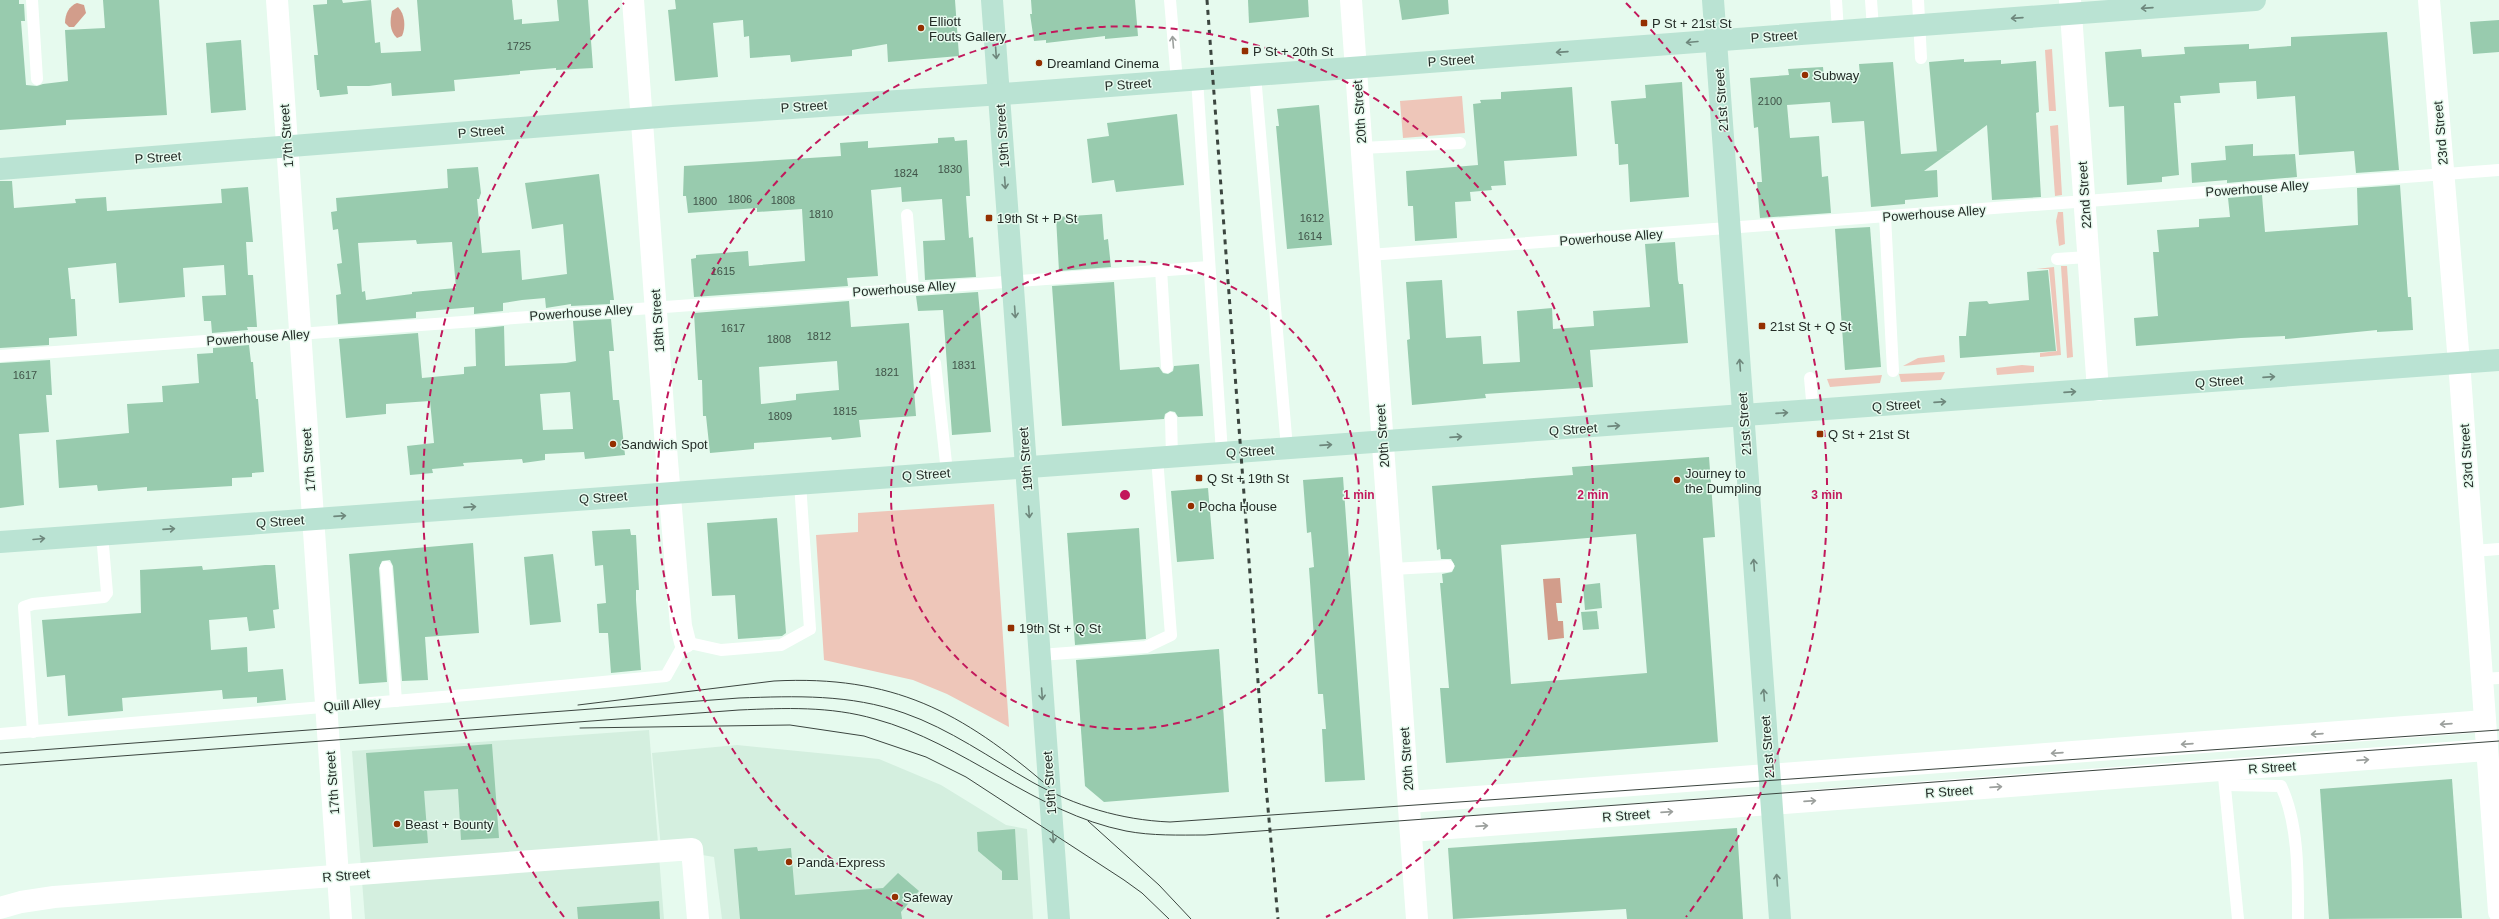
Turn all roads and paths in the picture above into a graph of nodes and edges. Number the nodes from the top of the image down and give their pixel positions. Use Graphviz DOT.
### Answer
graph roads {
  1 [pos="32,0"];
  2 [pos="277,0"];
  3 [pos="633,0"];
  4 [pos="992,0"];
  5 [pos="1170,0"];
  6 [pos="1351,0"];
  7 [pos="1713,0"];
  8 [pos="1836,0"];
  9 [pos="1871,0"];
  10 [pos="1918,0"];
  11 [pos="2255,0"];
  12 [pos="2429,0"];
  13 [pos="2070,7"];
  14 [pos="1919,25"];
  15 [pos="1873,28"];
  16 [pos="1838,31"];
  17 [pos="1716,40"];
  18 [pos="1921,58"];
  19 [pos="1356,67"];
  20 [pos="1255,75"];
  21 [pos="37,79"];
  22 [pos="1187,80"];
  23 [pos="999,94"];
  24 [pos="641,119"];
  25 [pos="1460,143"];
  26 [pos="287,147"];
  27 [pos="1362,148"];
  28 [pos="0,169"];
  29 [pos="2499,170"];
  30 [pos="2443,174"];
  31 [pos="2085,202"];
  32 [pos="907,215"];
  33 [pos="1885,216"];
  34 [pos="1730,228"];
  35 [pos="1369,255"];
  36 [pos="2088,257"];
  37 [pos="2057,259"];
  38 [pos="1210,266"];
  39 [pos="1161,269"];
  40 [pos="1012,280"];
  41 [pos="913,288"];
  42 [pos="656,307"];
  43 [pos="300,334"];
  44 [pos="0,356"];
  45 [pos="2499,360"];
  46 [pos="935,363"];
  47 [pos="2459,363"];
  48 [pos="1168,366"];
  49 [pos="1893,371"];
  50 [pos="1810,378"];
  51 [pos="2098,390"];
  52 [pos="1813,411"];
  53 [pos="1744,416"];
  54 [pos="1171,418"];
  55 [pos="1383,442"];
  56 [pos="1287,448"];
  57 [pos="1222,453"];
  58 [pos="1164,458"];
  59 [pos="1026,468"];
  60 [pos="947,472"];
  61 [pos="800,483"];
  62 [pos="670,493"];
  63 [pos="312,518"];
  64 [pos="102,534"];
  65 [pos="0,542"];
  66 [pos="2499,549"];
  67 [pos="2473,551"];
  68 [pos="1448,566"];
  69 [pos="386,567"];
  70 [pos="1392,569"];
  71 [pos="685,642"];
  72 [pos="1040,655"];
  73 [pos="2490,678"];
  74 [pos="396,701"];
  75 [pos="326,707"];
  76 [pos="2485,721"];
  77 [pos="33,732"];
  78 [pos="0,734"];
  79 [pos="2487,750"];
  80 [pos="1769,775"];
  81 [pos="2224,778"];
  82 [pos="1409,802"];
  83 [pos="1772,804"];
  84 [pos="1411,831"];
  85 [pos="338,875"];
  86 [pos="0,908"];
  87 [pos="2499,912"];
  88 [pos="341,919"];
  89 [pos="698,919"];
  90 [pos="1059,919"];
  91 [pos="1417,919"];
  92 [pos="1780,919"];
  93 [pos="2238,919"];
  94 [pos="2298,919"];
  1 -- 21 [label="lane"];
  2 -- 26 [label="street, 17th Street"];
  3 -- 24 [label="street, 18th Street"];
  4 -- 23 [label="main road, 19th Street, one-way"];
  22 -- 5 [label="lane, one-way"];
  6 -- 19 [label="street, 20th Street"];
  7 -- 17 [label="main road, 21st Street"];
  8 -- 16 [label="lane"];
  9 -- 15 [label="lane"];
  10 -- 14 [label="lane"];
  11 -- 13 [label="main road, P Street, one-way"];
  12 -- 30 [label="street, 23rd Street"];
  13 -- 14 [label="main road, P Street, one-way"];
  13 -- 31 [label="street, 22nd Street"];
  14 -- 15 [label="main road, P Street"];
  14 -- 18 [label="lane"];
  15 -- 16 [label="main road, P Street"];
  16 -- 17 [label="main road, P Street"];
  17 -- 19 [label="main road, P Street, one-way"];
  17 -- 34 [label="main road, 21st Street"];
  19 -- 20 [label="main road, P Street"];
  19 -- 27 [label="street, 20th Street"];
  20 -- 22 [label="main road, P Street"];
  20 -- 56 [label="lane"];
  22 -- 23 [label="main road, P Street"];
  22 -- 38 [label="lane"];
  23 -- 24 [label="main road, P Street"];
  23 -- 40 [label="main road, 19th Street, one-way"];
  24 -- 26 [label="main road, P Street"];
  24 -- 42 [label="street, 18th Street"];
  25 -- 27 [label="lane"];
  26 -- 28 [label="main road, P Street"];
  26 -- 43 [label="street, 17th Street"];
  27 -- 35 [label="street, 20th Street"];
  29 -- 30 [label="lane, Powerhouse Alley"];
  30 -- 31 [label="lane, Powerhouse Alley"];
  30 -- 47 [label="street, 23rd Street"];
  31 -- 33 [label="lane, Powerhouse Alley"];
  31 -- 36 [label="street, 22nd Street"];
  32 -- 41 [label="lane"];
  33 -- 34 [label="lane, Powerhouse Alley"];
  33 -- 49 [label="lane"];
  34 -- 35 [label="lane, Powerhouse Alley"];
  53 -- 34 [label="main road, 21st Street, one-way"];
  35 -- 55 [label="street, 20th Street"];
  36 -- 37 [label="lane"];
  36 -- 51 [label="street, 22nd Street"];
  38 -- 39 [label="lane, Powerhouse Alley"];
  38 -- 57 [label="lane"];
  39 -- 40 [label="lane, Powerhouse Alley"];
  39 -- 48 [label="lane"];
  40 -- 41 [label="lane, Powerhouse Alley"];
  40 -- 59 [label="main road, 19th Street, one-way"];
  41 -- 42 [label="lane, Powerhouse Alley"];
  42 -- 43 [label="lane, Powerhouse Alley"];
  42 -- 62 [label="street, 18th Street"];
  43 -- 44 [label="lane, Powerhouse Alley"];
  43 -- 63 [label="street, 17th Street"];
  45 -- 47 [label="main road, Q Street"];
  46 -- 60 [label="lane"];
  51 -- 47 [label="main road, Q Street, one-way"];
  47 -- 67 [label="street, 23rd Street"];
  50 -- 52 [label="lane"];
  52 -- 51 [label="main road, Q Street, one-way"];
  53 -- 52 [label="main road, Q Street, one-way"];
  55 -- 53 [label="main road, Q Street, one-way"];
  80 -- 53 [label="main road, 21st Street, one-way"];
  54 -- 58 [label="lane"];
  56 -- 55 [label="main road, Q Street, one-way"];
  55 -- 70 [label="street, 20th Street"];
  56 -- 57 [label="main road, Q Street"];
  57 -- 58 [label="main road, Q Street"];
  58 -- 59 [label="main road, Q Street"];
  58 -- 72 [label="lane"];
  59 -- 60 [label="main road, Q Street"];
  59 -- 72 [label="main road, 19th Street, one-way"];
  60 -- 61 [label="main road, Q Street"];
  61 -- 62 [label="main road, Q Street"];
  61 -- 71 [label="lane"];
  63 -- 62 [label="main road, Q Street, one-way"];
  62 -- 71 [label="street, 18th Street"];
  64 -- 63 [label="main road, Q Street, one-way"];
  63 -- 75 [label="street, 17th Street"];
  65 -- 64 [label="main road, Q Street, one-way"];
  64 -- 77 [label="lane"];
  66 -- 67 [label="lane"];
  67 -- 73 [label="street, 23rd Street"];
  68 -- 70 [label="lane"];
  69 -- 74 [label="lane"];
  70 -- 82 [label="street, 20th Street"];
  71 -- 74 [label="lane, Quill Alley"];
  72 -- 90 [label="main road, 19th Street, one-way"];
  73 -- 76 [label="street, 23rd Street"];
  74 -- 75 [label="lane, Quill Alley"];
  75 -- 77 [label="lane, Quill Alley"];
  75 -- 85 [label="street, 17th Street"];
  76 -- 79 [label="street, 23rd Street"];
  76 -- 80 [label="street, one-way"];
  77 -- 78 [label="lane, Quill Alley"];
  81 -- 79 [label="street, R Street, one-way"];
  79 -- 87 [label="street, 23rd Street"];
  80 -- 82 [label="street"];
  80 -- 83 [label="main road, 21st Street"];
  83 -- 81 [label="street, R Street, one-way"];
  81 -- 93 [label="lane"];
  81 -- 94 [label="lane"];
  82 -- 84 [label="street, 20th Street"];
  84 -- 83 [label="street, R Street, one-way"];
  92 -- 83 [label="main road, 21st Street, one-way"];
  84 -- 91 [label="street, 20th Street"];
  85 -- 86 [label="street, R Street"];
  85 -- 88 [label="street, 17th Street"];
  85 -- 89 [label="street, R Street"];
}
